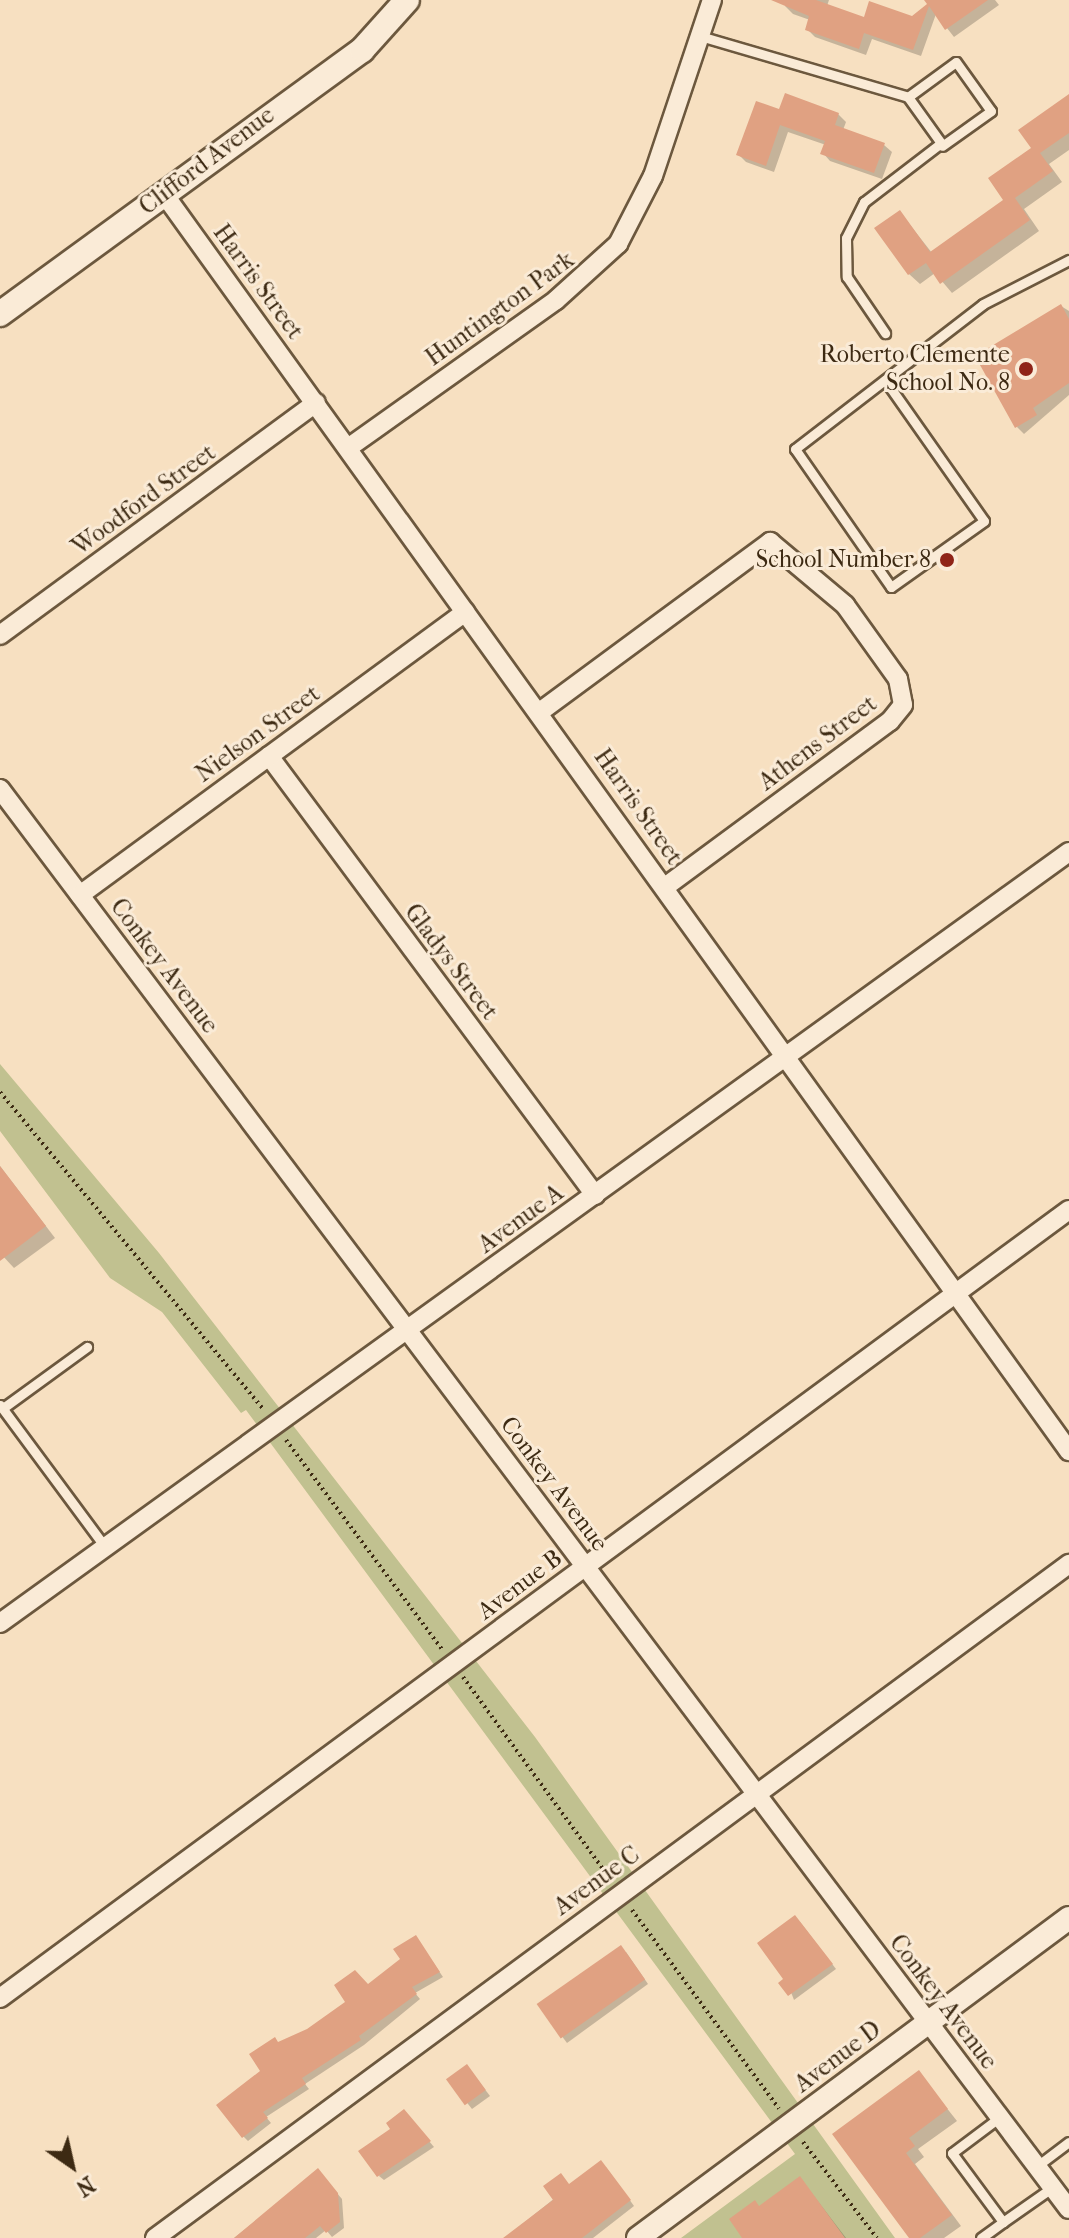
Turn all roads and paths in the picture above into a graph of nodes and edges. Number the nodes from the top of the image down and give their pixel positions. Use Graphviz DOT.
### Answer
graph roads {
  1 [pos="407,0"];
  2 [pos="712,0"];
  3 [pos="700,36"];
  4 [pos="908,97"];
  5 [pos="942,146"];
  6 [pos="164,194"];
  7 [pos="1069,260"];
  8 [pos="0,314"];
  9 [pos="885,333"];
  10 [pos="885,380"];
  11 [pos="316,403"];
  12 [pos="348,448"];
  13 [pos="465,612"];
  14 [pos="0,635"];
  15 [pos="541,711"];
  16 [pos="269,756"];
  17 [pos="0,789"];
  18 [pos="1069,852"];
  19 [pos="665,887"];
  20 [pos="80,895"];
  21 [pos="787,1058"];
  22 [pos="0,1092"];
  23 [pos="595,1195"];
  24 [pos="1069,1210"];
  25 [pos="955,1294"];
  26 [pos="408,1330"];
  27 [pos="87,1347"];
  28 [pos="1,1406"];
  29 [pos="274,1423"];
  30 [pos="1069,1451"];
  31 [pos="105,1547"];
  32 [pos="1069,1564"];
  33 [pos="585,1566"];
  34 [pos="1,1619"];
  35 [pos="454,1665"];
  36 [pos="757,1795"];
  37 [pos="613,1883"];
  38 [pos="630,1907"];
  39 [pos="1069,1918"];
  40 [pos="0,1998"];
  41 [pos="928,2022"];
  42 [pos="781,2113"];
  43 [pos="1000,2117"];
  44 [pos="800,2138"];
  45 [pos="1069,2142"];
  46 [pos="1037,2166"];
  47 [pos="1053,2187"];
  48 [pos="1069,2209"];
  49 [pos="1003,2222"];
  50 [pos="648,2235"];
  51 [pos="155,2238"];
  52 [pos="877,2238"];
  53 [pos="981,2238"];
  1 -- 6 [label="main road, Clifford Avenue"];
  2 -- 3 [label="street, Huntington Park"];
  3 -- 4 [label="lane"];
  3 -- 12 [label="street, Huntington Park"];
  4 -- 5 [label="lane"];
  4 -- 5 [label="lane"];
  5 -- 9 [label="lane"];
  6 -- 8 [label="main road, Clifford Avenue"];
  6 -- 11 [label="street, Harris Street"];
  7 -- 10 [label="lane"];
  10 -- 10 [label="lane"];
  11 -- 12 [label="street, Harris Street"];
  11 -- 14 [label="street, Woodford Street"];
  12 -- 13 [label="street, Harris Street"];
  13 -- 15 [label="street, Harris Street"];
  13 -- 16 [label="street, Nielson Street"];
  15 -- 19 [label="street, Harris Street"];
  15 -- 19 [label="street, Athens Street"];
  16 -- 20 [label="street, Nielson Street"];
  16 -- 23 [label="street, Gladys Street"];
  17 -- 20 [label="street, Conkey Avenue"];
  18 -- 21 [label="street, Avenue A"];
  19 -- 21 [label="street, Harris Street"];
  20 -- 26 [label="street, Conkey Avenue"];
  21 -- 23 [label="street, Avenue A"];
  21 -- 25 [label="street, Harris Street"];
  22 -- 29 [label="path"];
  23 -- 26 [label="street, Avenue A"];
  24 -- 25 [label="street, Avenue B"];
  25 -- 30 [label="street, Harris Street"];
  25 -- 33 [label="street, Avenue B"];
  26 -- 29 [label="street, Avenue A"];
  26 -- 33 [label="street, Conkey Avenue"];
  27 -- 28 [label="lane"];
  28 -- 31 [label="lane"];
  29 -- 31 [label="street, Avenue A"];
  29 -- 35 [label="path"];
  31 -- 34 [label="street, Avenue A"];
  32 -- 36 [label="street, Avenue C"];
  33 -- 35 [label="street, Avenue B"];
  33 -- 36 [label="street, Conkey Avenue"];
  35 -- 37 [label="path"];
  35 -- 40 [label="street, Avenue B"];
  36 -- 41 [label="street, Conkey Avenue"];
  36 -- 51 [label="street, Avenue C"];
  38 -- 42 [label="path"];
  39 -- 41 [label="street, Avenue D"];
  41 -- 43 [label="street, Conkey Avenue"];
  41 -- 50 [label="street, Avenue D"];
  43 -- 46 [label="street, Conkey Avenue"];
  43 -- 49 [label="lane"];
  44 -- 52 [label="path"];
  45 -- 46 [label="lane"];
  46 -- 47 [label="street, Conkey Avenue"];
  47 -- 48 [label="street, Conkey Avenue"];
  47 -- 49 [label="lane"];
  49 -- 53 [label="lane"];
}
